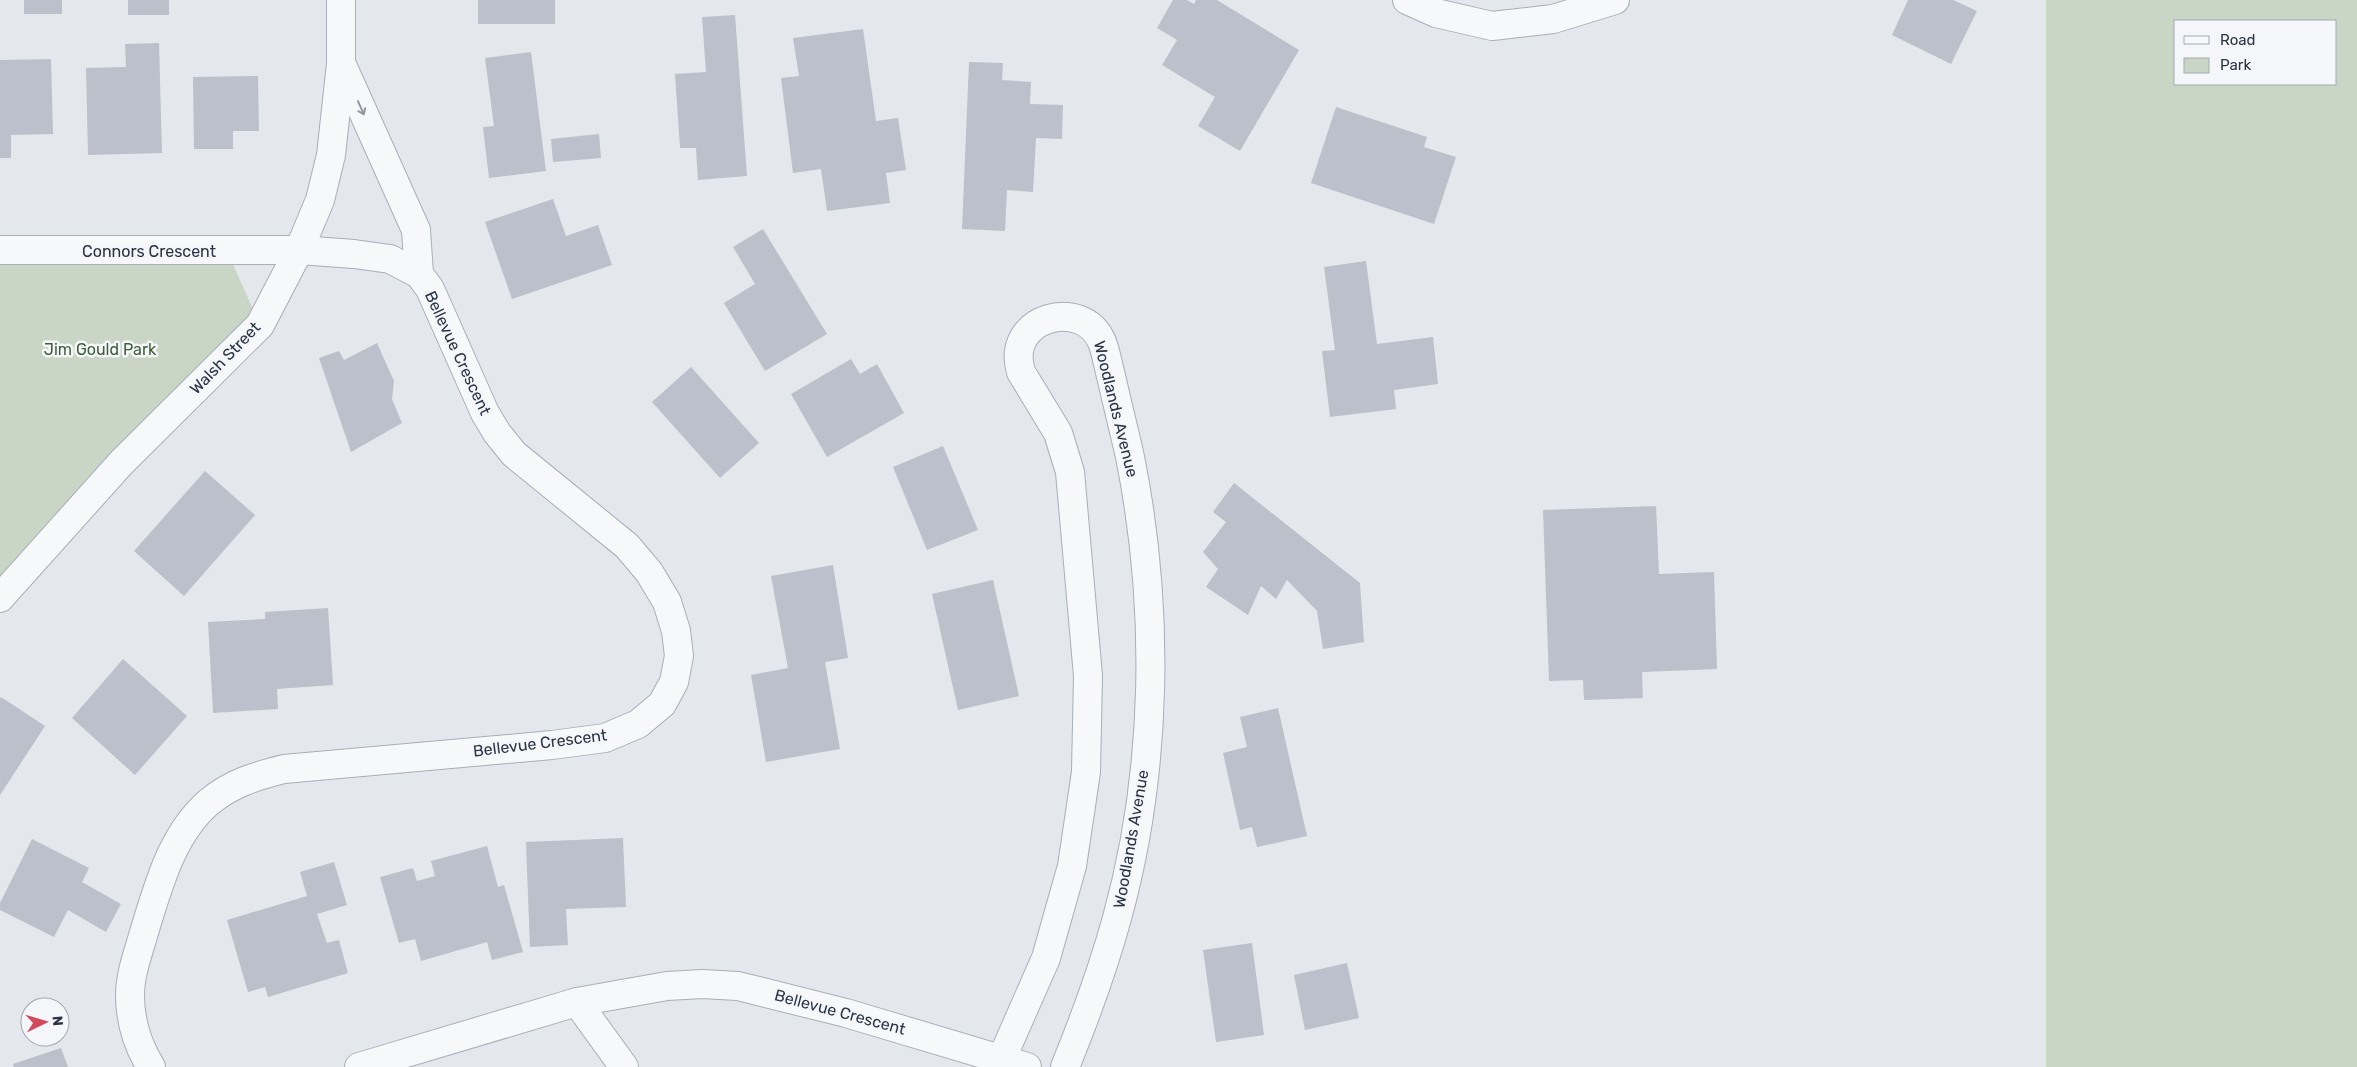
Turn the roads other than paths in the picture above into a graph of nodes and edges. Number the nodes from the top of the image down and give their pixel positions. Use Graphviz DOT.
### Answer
graph roads {
  1 [pos="341,0"];
  2 [pos="1407,0"];
  3 [pos="1615,0"];
  4 [pos="341,64"];
  5 [pos="0,250"];
  6 [pos="299,250"];
  7 [pos="419,274"];
  8 [pos="0,598"];
  9 [pos="578,1002"];
  10 [pos="1014,1063"];
  11 [pos="151,1067"];
  12 [pos="359,1067"];
  13 [pos="624,1067"];
  14 [pos="1065,1067"];
  1 -- 4 [label="street, Walsh Street"];
  2 -- 3 [label="street"];
  4 -- 6 [label="street, Walsh Street"];
  4 -- 7 [label="street, Bellevue Crescent, one-way"];
  5 -- 6 [label="street, Connors Crescent"];
  6 -- 7 [label="street, Bellevue Crescent"];
  6 -- 8 [label="street, Walsh Street"];
  7 -- 11 [label="street, Bellevue Crescent"];
  9 -- 10 [label="street, Bellevue Crescent"];
  9 -- 12 [label="street, Bellevue Crescent"];
  9 -- 13 [label="street"];
  10 -- 14 [label="street, Woodlands Avenue"];
}
